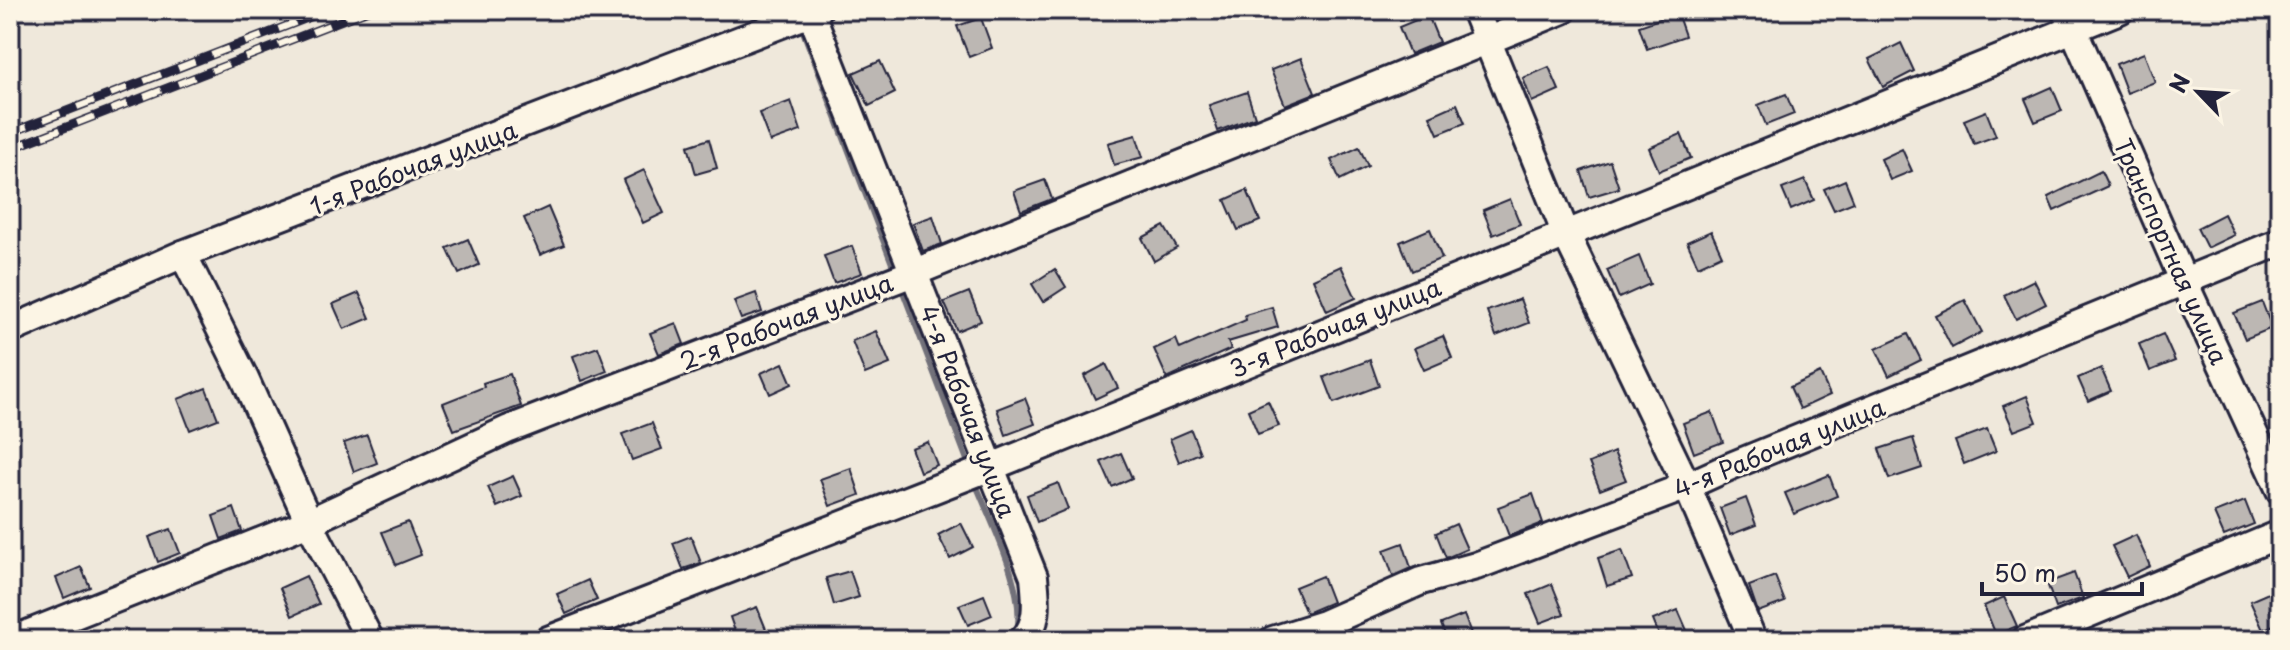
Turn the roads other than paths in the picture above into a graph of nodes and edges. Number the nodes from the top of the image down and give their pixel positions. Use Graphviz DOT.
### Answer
graph roads {
  1 [pos="1475,10"];
  2 [pos="1563,10"];
  3 [pos="2120,10"];
  4 [pos="814,11"];
  5 [pos="2069,19"];
  6 [pos="1487,39"];
  7 [pos="1566,234"];
  8 [pos="2280,242"];
  9 [pos="183,254"];
  10 [pos="915,272"];
  11 [pos="2184,282"];
  12 [pos="10,330"];
  13 [pos="991,467"];
  14 [pos="1687,486"];
  15 [pos="2280,490"];
  16 [pos="309,522"];
  17 [pos="2280,534"];
  18 [pos="1031,638"];
  19 [pos="12,640"];
  20 [pos="370,640"];
  21 [pos="548,640"];
  22 [pos="1273,640"];
  23 [pos="1753,640"];
  24 [pos="2025,640"];
  1 -- 6 [label="street"];
  2 -- 6 [label="street, 2-я Рабочая улица"];
  3 -- 5 [label="street, 3-я Рабочая улица"];
  4 -- 9 [label="street, 1-я Рабочая улица"];
  4 -- 10 [label="street, 4-я Рабочая улица"];
  5 -- 7 [label="street, 3-я Рабочая улица"];
  5 -- 11 [label="street, Транспортная улица"];
  6 -- 7 [label="street"];
  6 -- 10 [label="street, 2-я Рабочая улица"];
  7 -- 13 [label="street, 3-я Рабочая улица"];
  7 -- 14 [label="street"];
  8 -- 11 [label="street, 4-я Рабочая улица"];
  9 -- 12 [label="street, 1-я Рабочая улица"];
  9 -- 16 [label="street"];
  10 -- 13 [label="street, 4-я Рабочая улица"];
  10 -- 16 [label="street, 2-я Рабочая улица"];
  11 -- 14 [label="street, 4-я Рабочая улица"];
  11 -- 15 [label="street, Транспортная улица"];
  13 -- 18 [label="street, 4-я Рабочая улица"];
  13 -- 21 [label="street, 3-я Рабочая улица"];
  14 -- 22 [label="street, 4-я Рабочая улица"];
  14 -- 23 [label="street"];
  16 -- 19 [label="street, 2-я Рабочая улица"];
  16 -- 20 [label="street"];
  17 -- 24 [label="street"];
}
